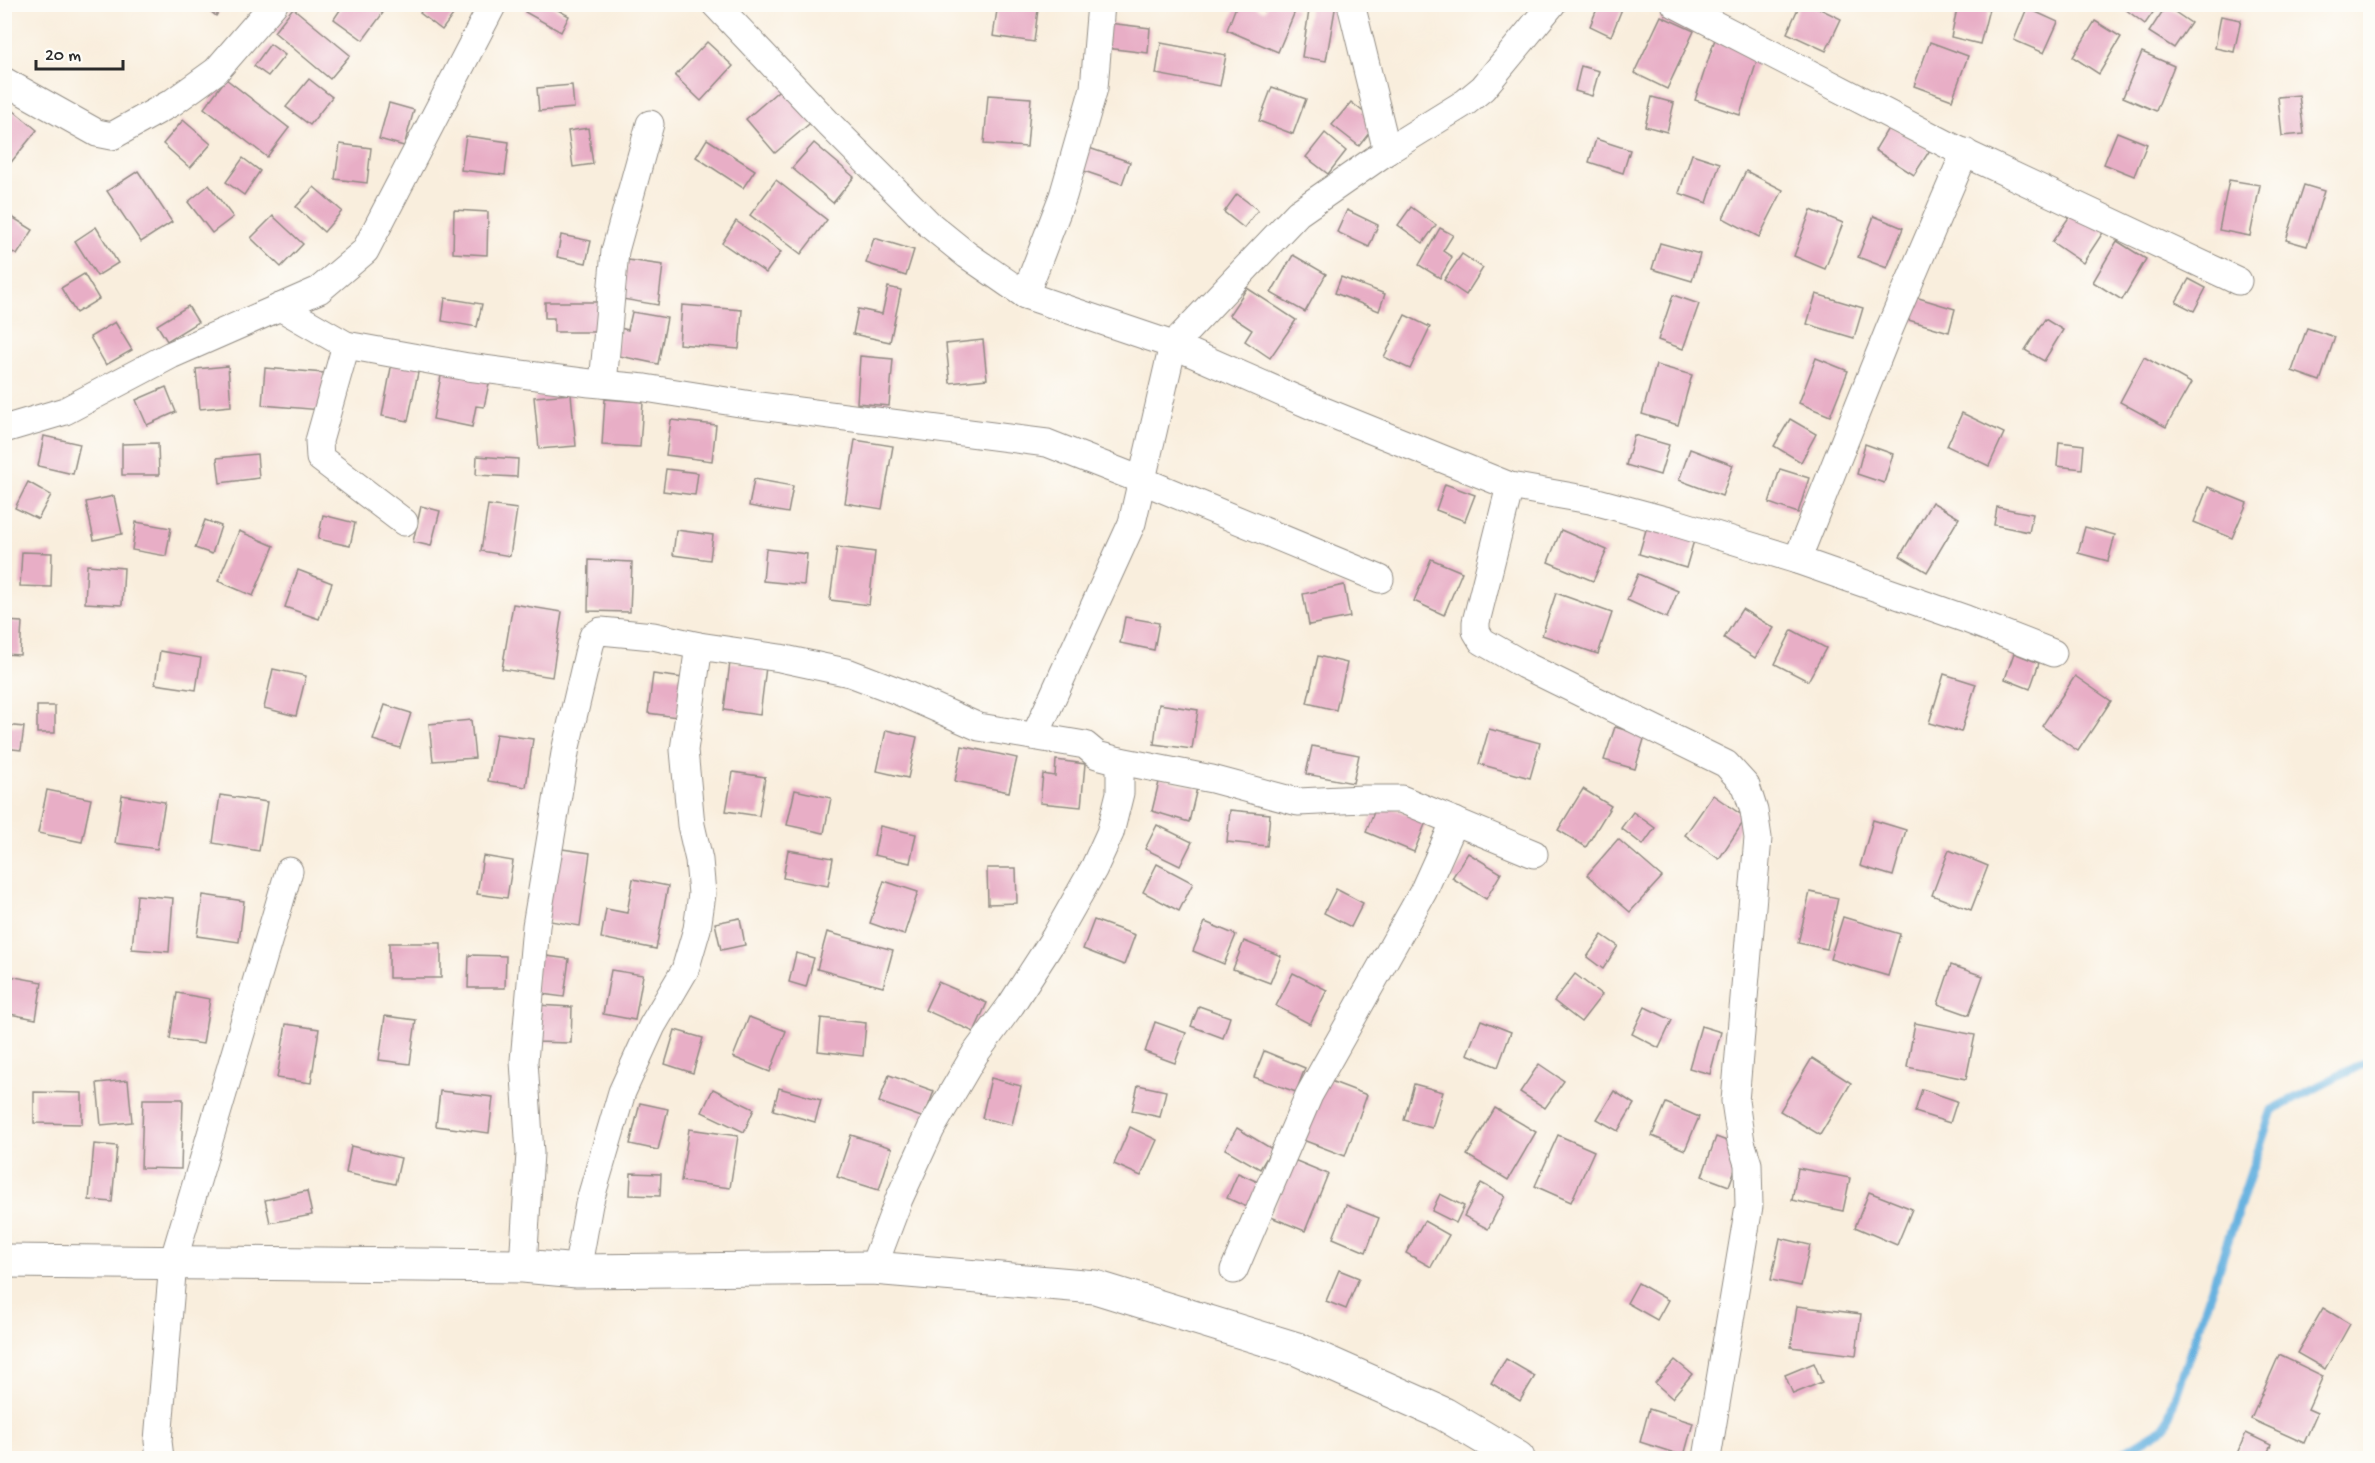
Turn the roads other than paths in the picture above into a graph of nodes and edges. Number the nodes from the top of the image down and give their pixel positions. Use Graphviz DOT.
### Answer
graph roads {
  1 [pos="274,4"];
  2 [pos="493,4"];
  3 [pos="1101,4"];
  4 [pos="1351,4"];
  5 [pos="1552,4"];
  6 [pos="1676,4"];
  7 [pos="719,6"];
  8 [pos="4,81"];
  9 [pos="650,124"];
  10 [pos="1388,151"];
  11 [pos="1965,152"];
  12 [pos="2238,281"];
  13 [pos="1025,295"];
  14 [pos="280,307"];
  15 [pos="346,345"];
  16 [pos="1173,345"];
  17 [pos="603,384"];
  18 [pos="4,429"];
  19 [pos="1141,480"];
  20 [pos="1510,486"];
  21 [pos="404,522"];
  22 [pos="1797,560"];
  23 [pos="1380,579"];
  24 [pos="699,646"];
  25 [pos="2053,653"];
  26 [pos="1035,736"];
  27 [pos="1120,761"];
  28 [pos="1455,821"];
  29 [pos="1534,854"];
  30 [pos="289,871"];
  31 [pos="4,1261"];
  32 [pos="173,1262"];
  33 [pos="523,1266"];
  34 [pos="873,1268"];
  35 [pos="1234,1270"];
  36 [pos="577,1271"];
  37 [pos="159,1458"];
  38 [pos="1518,1458"];
  39 [pos="1707,1458"];
  1 -- 8 [label="street"];
  2 -- 14 [label="street"];
  3 -- 13 [label="street"];
  4 -- 10 [label="street"];
  5 -- 10 [label="street"];
  6 -- 11 [label="street"];
  7 -- 13 [label="street"];
  9 -- 17 [label="street"];
  10 -- 16 [label="street"];
  11 -- 12 [label="street"];
  11 -- 22 [label="street"];
  13 -- 16 [label="street"];
  14 -- 15 [label="street"];
  14 -- 18 [label="street"];
  15 -- 17 [label="street"];
  15 -- 21 [label="street"];
  16 -- 19 [label="street"];
  16 -- 20 [label="street"];
  17 -- 19 [label="street"];
  19 -- 23 [label="street"];
  19 -- 26 [label="street"];
  20 -- 22 [label="street"];
  20 -- 39 [label="street"];
  22 -- 25 [label="street"];
  24 -- 26 [label="street"];
  24 -- 33 [label="street"];
  24 -- 36 [label="street"];
  26 -- 27 [label="street"];
  27 -- 28 [label="street"];
  27 -- 34 [label="street"];
  28 -- 29 [label="street"];
  28 -- 35 [label="street"];
  30 -- 32 [label="street"];
  31 -- 32 [label="main road"];
  32 -- 33 [label="main road"];
  32 -- 37 [label="street"];
  33 -- 36 [label="main road"];
  34 -- 36 [label="main road"];
  34 -- 38 [label="main road"];
}
